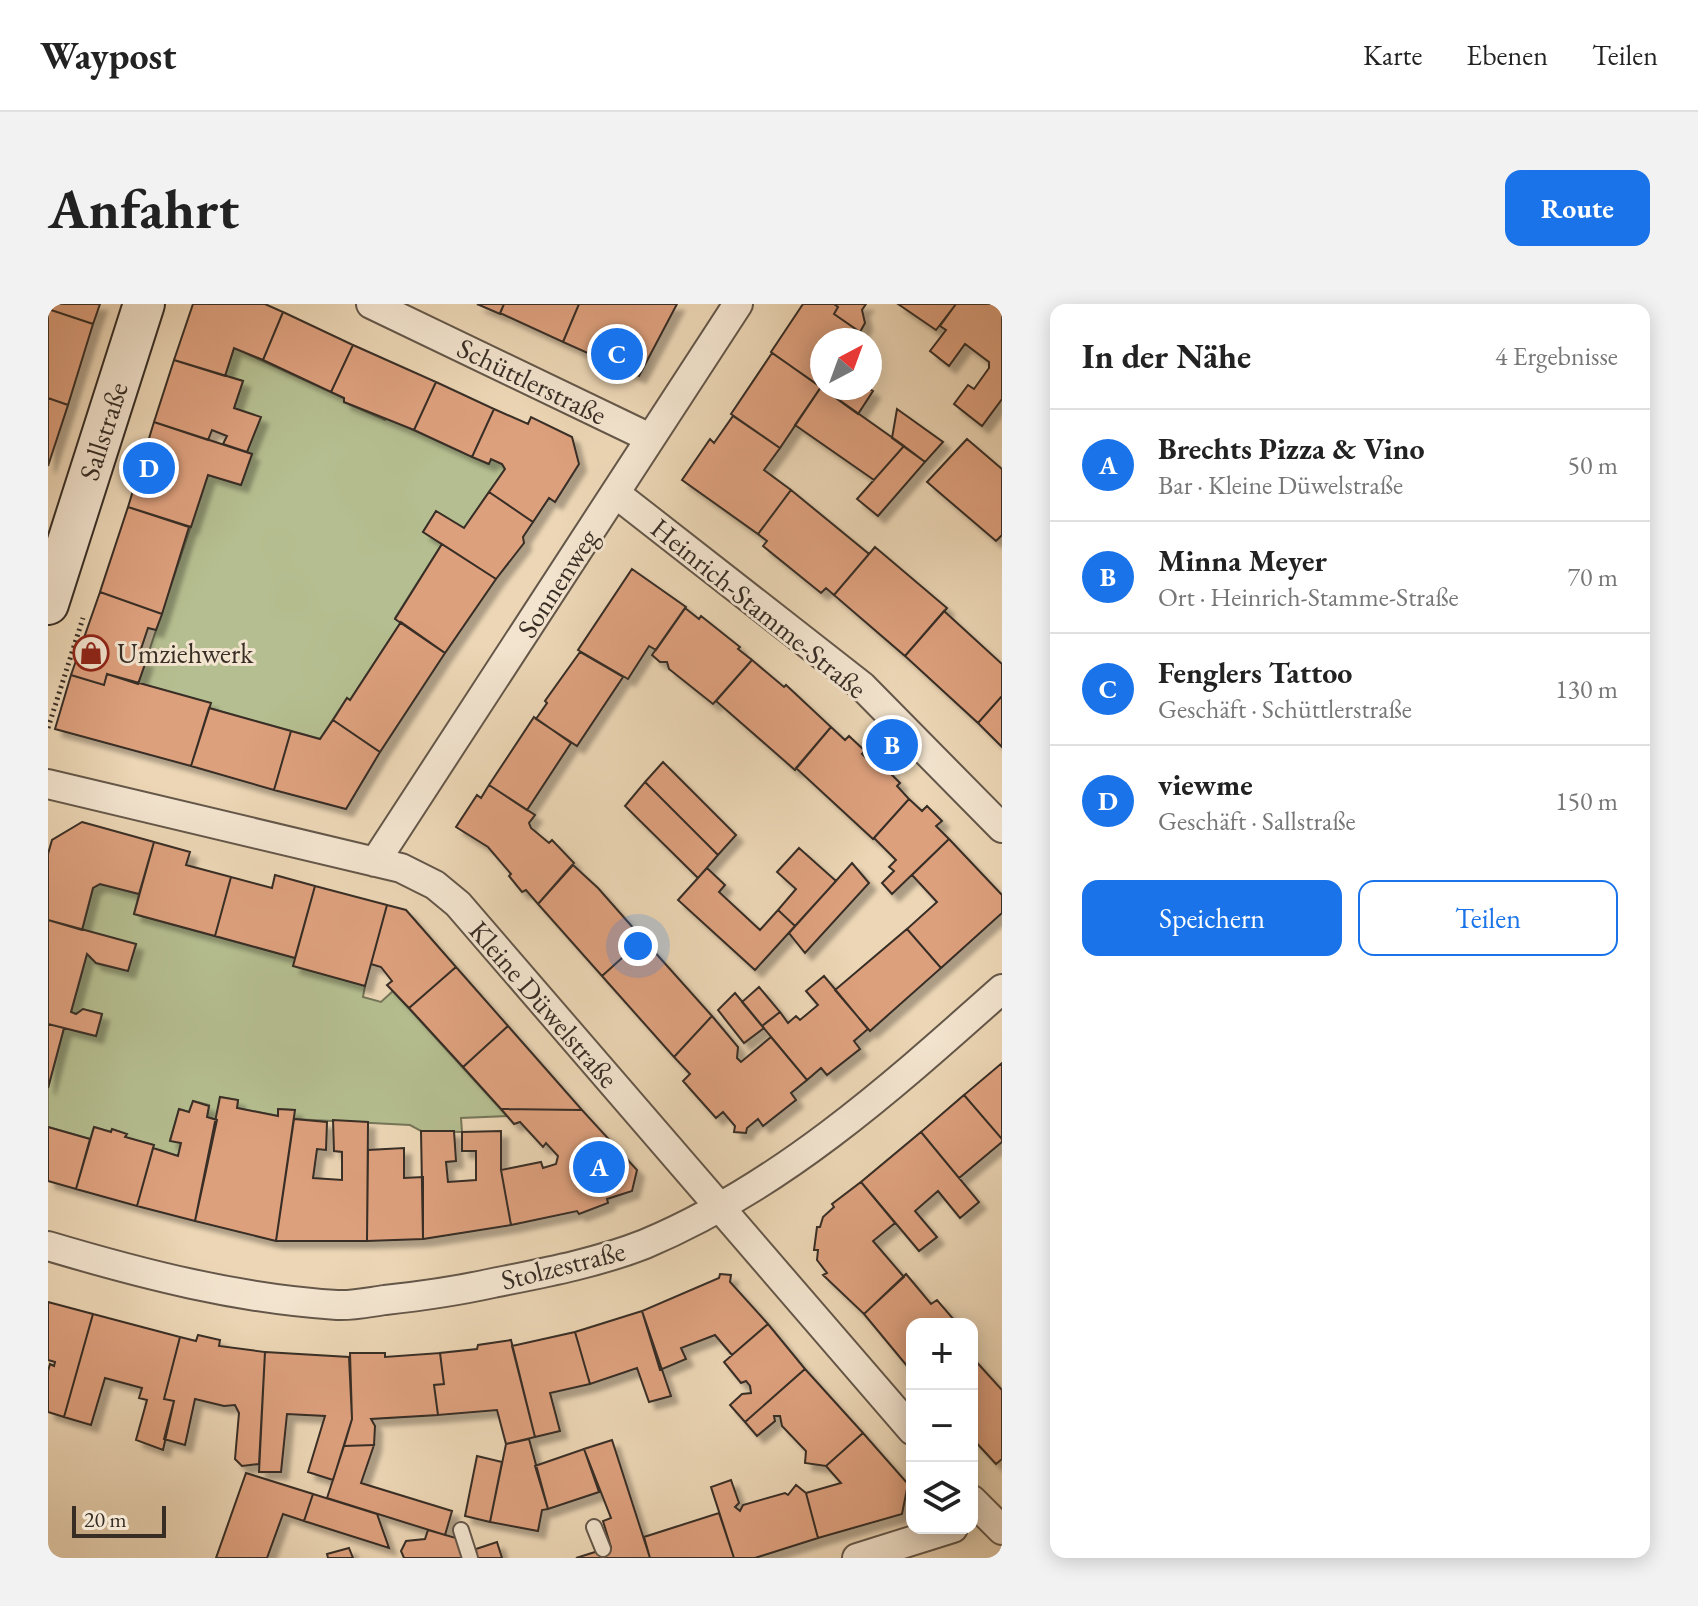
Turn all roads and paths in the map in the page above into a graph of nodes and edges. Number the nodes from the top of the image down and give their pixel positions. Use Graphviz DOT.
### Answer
graph roads {
  1 [pos="144,304"];
  2 [pos="371,304"];
  3 [pos="738,304"];
  4 [pos="650,438"];
  5 [pos="615,493"];
  6 [pos="48,604"];
  7 [pos="48,784"];
  8 [pos="1002,828"];
  9 [pos="375,862"];
  10 [pos="1002,989"];
  11 [pos="719,1207"];
  12 [pos="48,1246"];
  13 [pos="906,1423"];
  14 [pos="594,1527"];
  15 [pos="461,1530"];
  16 [pos="934,1534"];
  17 [pos="603,1549"];
  18 [pos="470,1558"];
  19 [pos="857,1558"];
  1 -- 6 [label="street, Sallstraße"];
  2 -- 4 [label="street, Schüttlerstraße"];
  3 -- 4 [label="street, Sonnenweg"];
  4 -- 5 [label="street, Sonnenweg"];
  5 -- 8 [label="street, Heinrich-Stamme-Straße"];
  5 -- 9 [label="street, Sonnenweg"];
  7 -- 9 [label="street, Kleine Düwelstraße"];
  9 -- 11 [label="street, Kleine Düwelstraße"];
  10 -- 11 [label="street, Stolzestraße"];
  11 -- 12 [label="street, Stolzestraße"];
  11 -- 13 [label="street, Kleine Düwelstraße"];
  14 -- 17 [label="lane"];
  15 -- 18 [label="lane"];
  16 -- 19 [label="street"];
}
